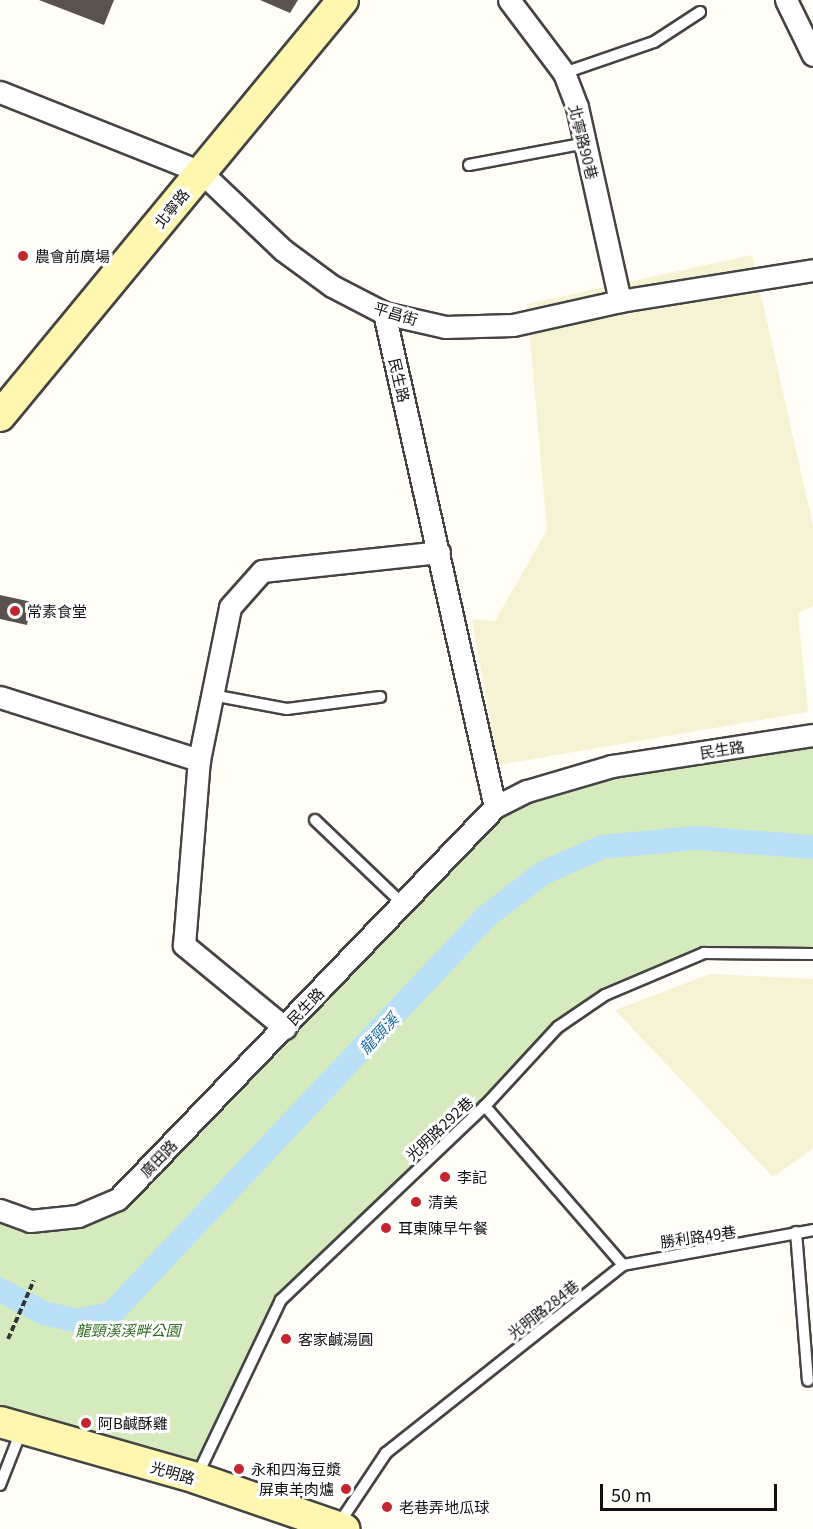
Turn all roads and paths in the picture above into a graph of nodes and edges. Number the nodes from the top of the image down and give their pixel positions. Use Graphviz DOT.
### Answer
graph roads {
  1 [pos="343,0"];
  2 [pos="509,0"];
  3 [pos="786,0"];
  4 [pos="700,12"];
  5 [pos="813,55"];
  6 [pos="564,73"];
  7 [pos="0,92"];
  8 [pos="587,143"];
  9 [pos="469,165"];
  10 [pos="201,171"];
  11 [pos="813,270"];
  12 [pos="620,301"];
  13 [pos="384,313"];
  14 [pos="0,416"];
  15 [pos="439,552"];
  16 [pos="212,695"];
  17 [pos="0,697"];
  18 [pos="380,697"];
  19 [pos="813,735"];
  20 [pos="200,760"];
  21 [pos="495,807"];
  22 [pos="315,820"];
  23 [pos="403,904"];
  24 [pos="813,954"];
  25 [pos="285,1028"];
  26 [pos="485,1106"];
  27 [pos="0,1210"];
  28 [pos="813,1230"];
  29 [pos="796,1232"];
  30 [pos="623,1264"];
  31 [pos="34,1280"];
  32 [pos="8,1339"];
  33 [pos="808,1381"];
  34 [pos="11,1425"];
  35 [pos="196,1478"];
  36 [pos="0,1485"];
  37 [pos="341,1528"];
  1 -- 10 [label="main road, 北寧路"];
  2 -- 6 [label="street, 北寧路90巷"];
  3 -- 5 [label="street"];
  4 -- 6 [label="lane"];
  6 -- 8 [label="street, 北寧路90巷"];
  7 -- 10 [label="street, 平昌街"];
  8 -- 9 [label="lane"];
  8 -- 12 [label="street, 北寧路90巷"];
  10 -- 13 [label="street, 平昌街"];
  10 -- 14 [label="main road, 北寧路"];
  11 -- 12 [label="street, 平昌街"];
  12 -- 13 [label="street, 平昌街"];
  13 -- 15 [label="street, 民生路"];
  15 -- 16 [label="street, 民生路"];
  15 -- 21 [label="street, 民生路"];
  16 -- 18 [label="lane"];
  16 -- 20 [label="street, 民生路"];
  17 -- 20 [label="street"];
  19 -- 21 [label="street, 民生路"];
  20 -- 25 [label="street, 民生路"];
  21 -- 23 [label="street, 民生路"];
  22 -- 23 [label="lane"];
  23 -- 25 [label="street, 民生路"];
  24 -- 26 [label="lane, 光明路292巷"];
  25 -- 27 [label="street, 廣田路"];
  26 -- 30 [label="lane"];
  26 -- 35 [label="lane, 光明路292巷"];
  28 -- 29 [label="lane, 勝利路49巷"];
  29 -- 30 [label="lane, 勝利路49巷"];
  29 -- 33 [label="lane"];
  30 -- 37 [label="lane, 光明路284巷"];
  31 -- 32 [label="path"];
  34 -- 35 [label="main road, 光明路"];
  34 -- 36 [label="lane"];
  35 -- 37 [label="main road, 光明路"];
}
